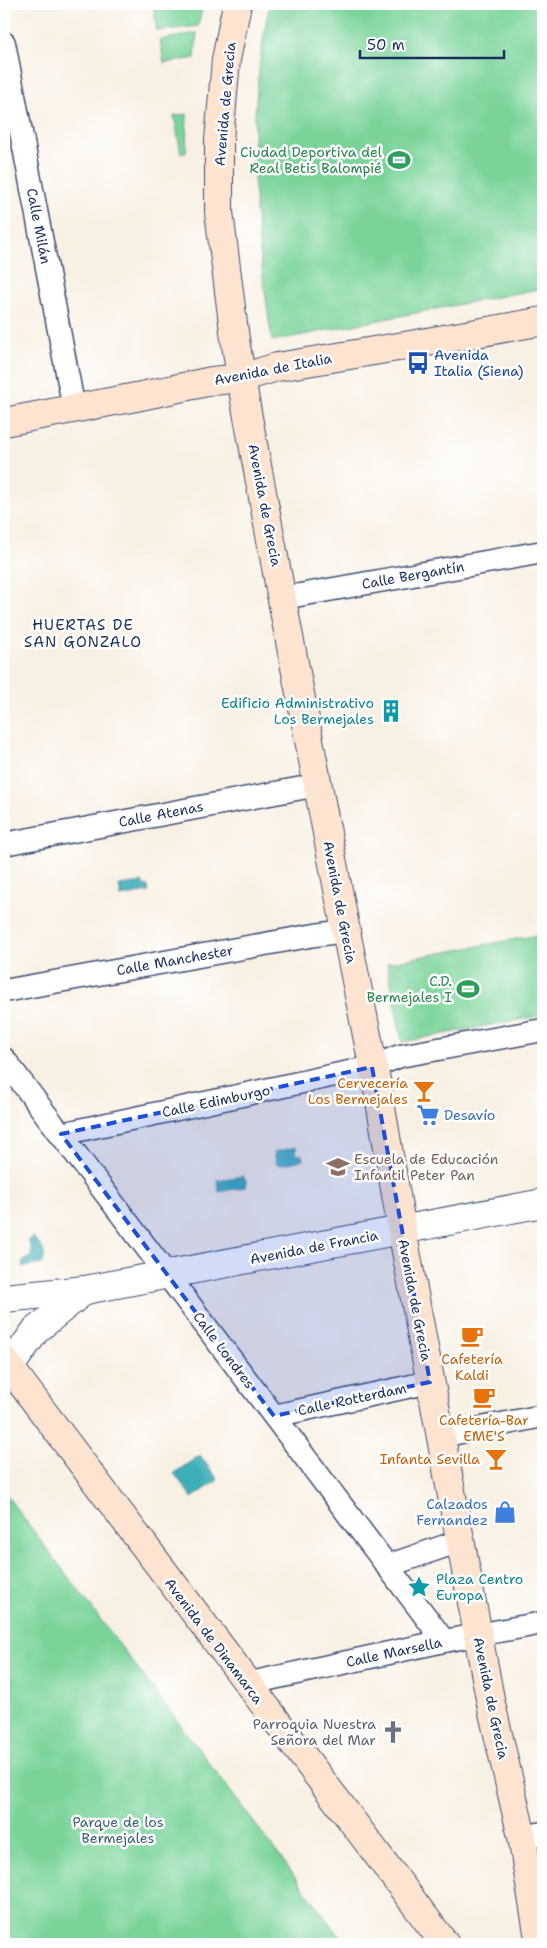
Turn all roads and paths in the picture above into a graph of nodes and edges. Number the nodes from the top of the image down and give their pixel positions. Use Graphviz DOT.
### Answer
graph roads {
  1 [pos="237,4"];
  2 [pos="4,43"];
  3 [pos="543,320"];
  4 [pos="241,378"];
  5 [pos="74,409"];
  6 [pos="4,422"];
  7 [pos="543,552"];
  8 [pos="283,598"];
  9 [pos="318,785"];
  10 [pos="4,844"];
  11 [pos="346,931"];
  12 [pos="4,991"];
  13 [pos="543,1030"];
  14 [pos="4,1059"];
  15 [pos="372,1067"];
  16 [pos="61,1134"];
  17 [pos="543,1203"];
  18 [pos="402,1230"];
  19 [pos="167,1275"];
  20 [pos="85,1290"];
  21 [pos="15,1297"];
  22 [pos="36,1330"];
  23 [pos="6,1364"];
  24 [pos="430,1382"];
  25 [pos="274,1416"];
  26 [pos="543,1416"];
  27 [pos="441,1436"];
  28 [pos="460,1541"];
  29 [pos="387,1566"];
  30 [pos="543,1623"];
  31 [pos="478,1635"];
  32 [pos="444,1642"];
  33 [pos="246,1684"];
  34 [pos="533,1835"];
  35 [pos="445,1944"];
  36 [pos="540,1944"];
  1 -- 4 [label="main road, Avenida de Grecia"];
  2 -- 5 [label="street, Calle Milán"];
  3 -- 4 [label="main road, Avenida de Italia"];
  4 -- 5 [label="main road, Avenida de Italia"];
  4 -- 8 [label="main road, Avenida de Grecia"];
  5 -- 6 [label="main road, Avenida de Italia"];
  7 -- 8 [label="street, Calle Bergantín"];
  8 -- 9 [label="main road, Avenida de Grecia"];
  9 -- 10 [label="street, Calle Atenas"];
  9 -- 11 [label="main road, Avenida de Grecia"];
  11 -- 12 [label="street, Calle Manchester"];
  11 -- 15 [label="main road, Avenida de Grecia"];
  13 -- 15 [label="street, Calle Edimburgo"];
  14 -- 16 [label="street, Calle Londres"];
  15 -- 16 [label="street, Calle Edimburgo"];
  15 -- 18 [label="main road, Avenida de Grecia"];
  16 -- 19 [label="street, Calle Londres"];
  17 -- 18 [label="street, Avenida de Francia"];
  18 -- 19 [label="street, Avenida de Francia"];
  18 -- 24 [label="main road, Avenida de Grecia"];
  19 -- 20 [label="street, Avenida de Francia"];
  19 -- 25 [label="street, Calle Londres"];
  20 -- 21 [label="street, Avenida de Francia"];
  20 -- 22 [label="street"];
  21 -- 22 [label="street"];
  22 -- 23 [label="street"];
  23 -- 33 [label="main road, Avenida de Dinamarca"];
  24 -- 25 [label="street, Calle Rotterdam"];
  24 -- 27 [label="main road, Avenida de Grecia"];
  25 -- 29 [label="street, Calle Londres"];
  26 -- 27 [label="street"];
  27 -- 28 [label="main road, Avenida de Grecia"];
  28 -- 29 [label="street"];
  28 -- 31 [label="main road, Avenida de Grecia"];
  29 -- 32 [label="street, Calle Londres"];
  30 -- 31 [label="street, Calle Marsella"];
  31 -- 32 [label="street, Calle Marsella"];
  31 -- 34 [label="main road, Avenida de Grecia"];
  32 -- 33 [label="street, Calle Marsella"];
  33 -- 35 [label="main road, Avenida de Dinamarca"];
  34 -- 36 [label="main road, Avenida de Grecia"];
}
